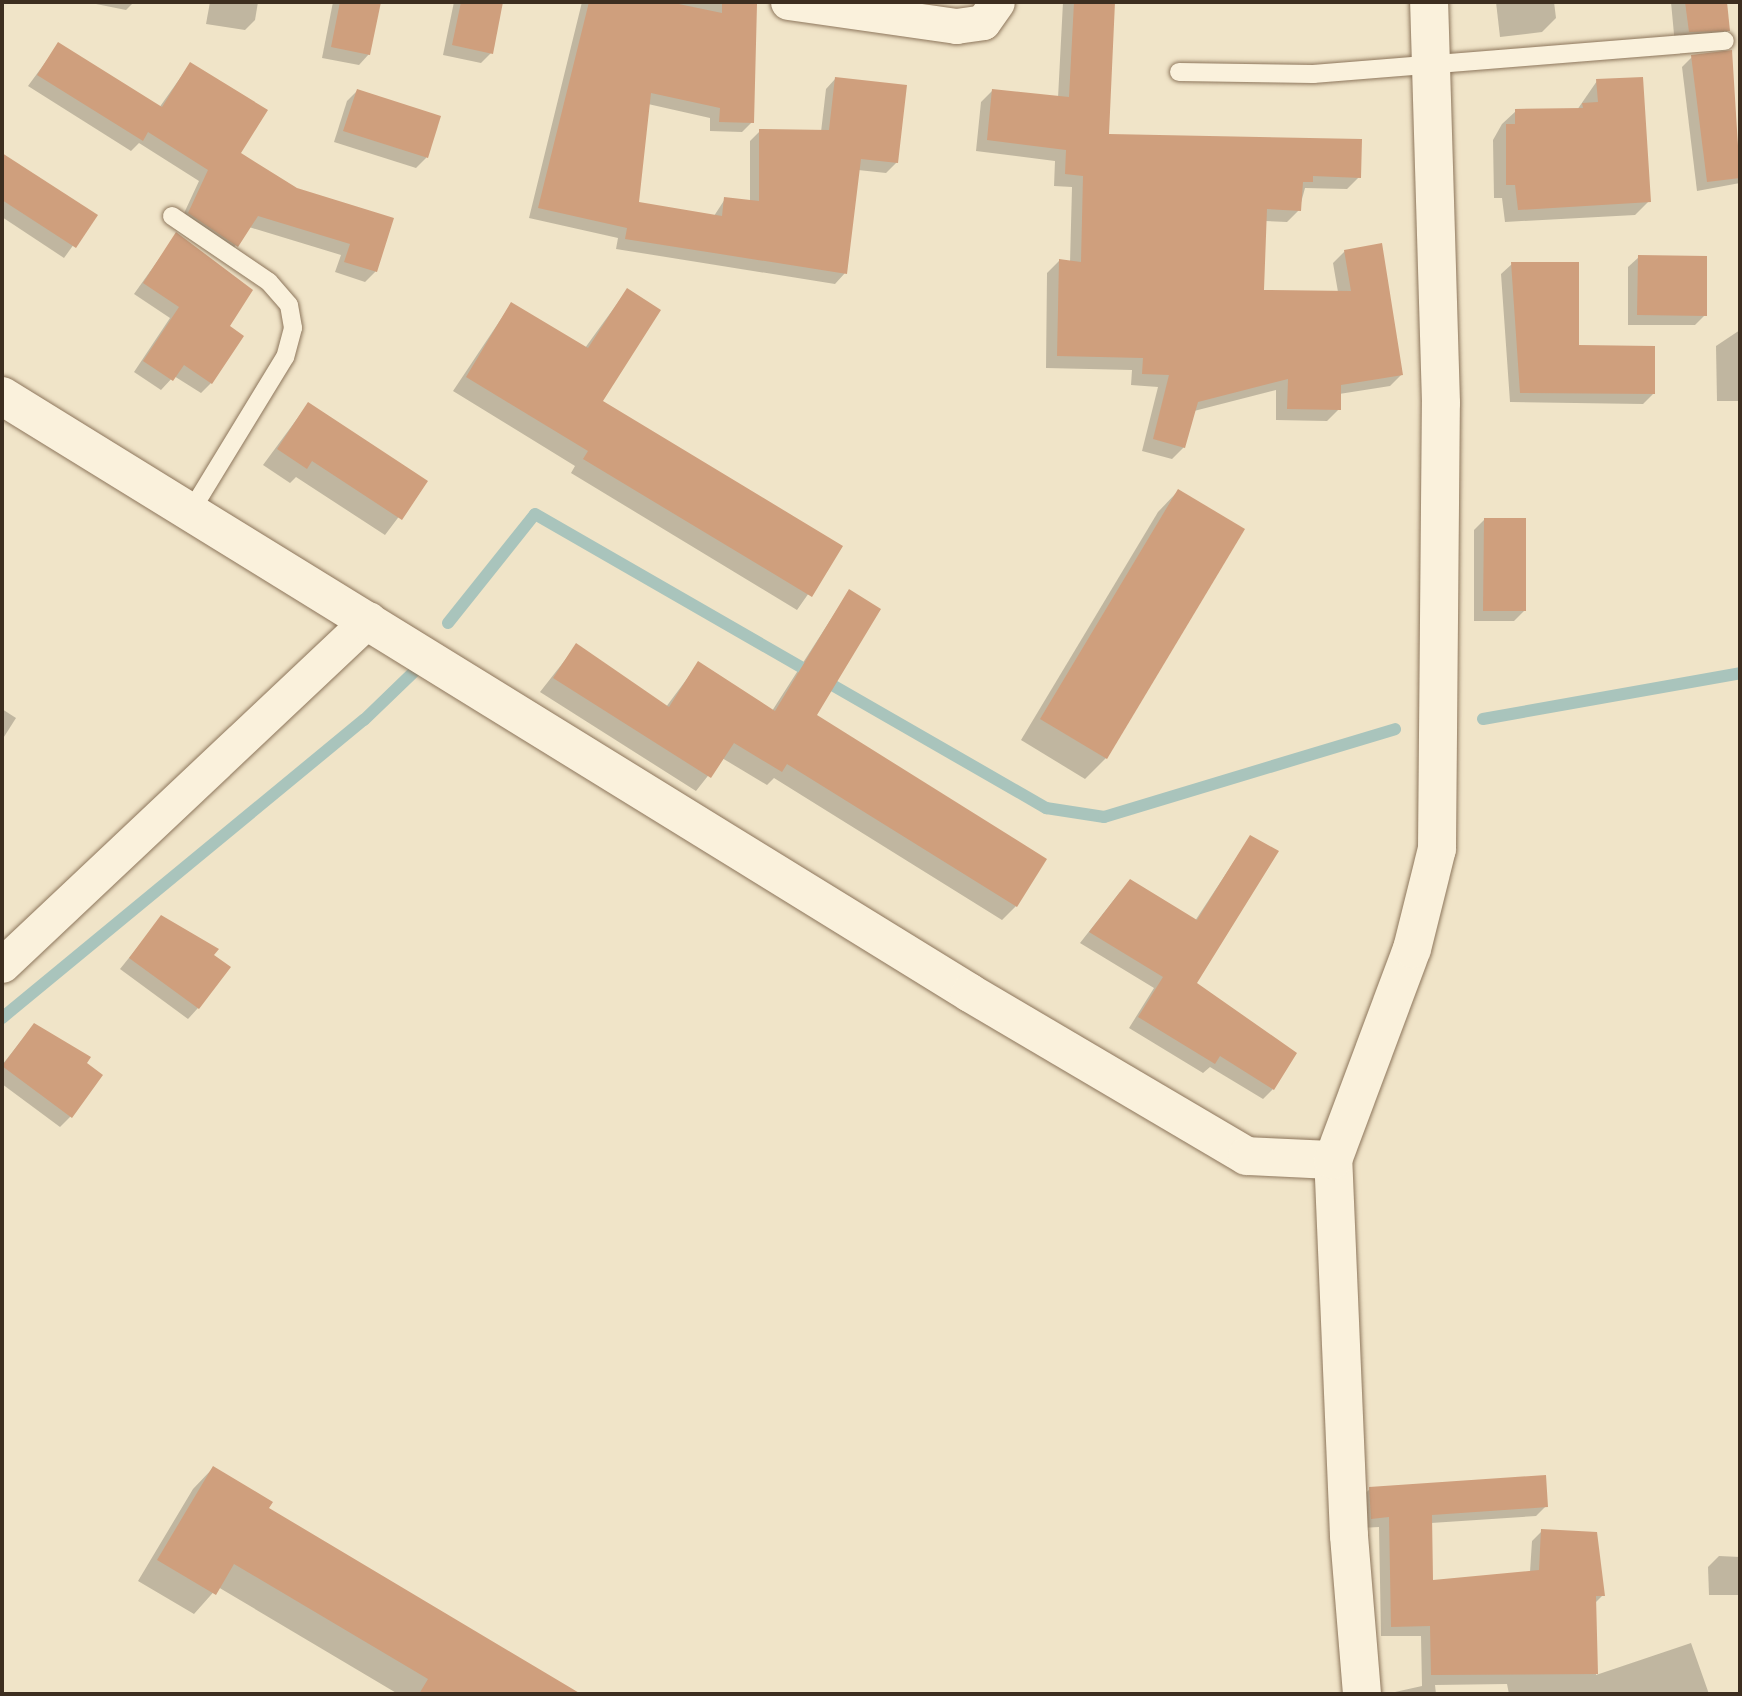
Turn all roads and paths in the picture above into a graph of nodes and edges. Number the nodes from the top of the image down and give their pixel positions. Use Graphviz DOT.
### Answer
graph roads {
  1 [pos="788,2"];
  2 [pos="997,2"];
  3 [pos="1429,2"];
  4 [pos="1725,41"];
  5 [pos="1431,64"];
  6 [pos="1179,72"];
  7 [pos="172,216"];
  8 [pos="2,396"];
  9 [pos="191,511"];
  10 [pos="369,619"];
  11 [pos="2,965"];
  12 [pos="1333,1160"];
  13 [pos="1362,1694"];
  1 -- 2 [label="street"];
  3 -- 5 [label="main road"];
  4 -- 5 [label="lane"];
  5 -- 6 [label="lane"];
  5 -- 12 [label="main road"];
  7 -- 9 [label="lane"];
  8 -- 9 [label="main road"];
  9 -- 10 [label="main road"];
  10 -- 11 [label="street"];
  10 -- 12 [label="main road"];
  12 -- 13 [label="main road"];
}
